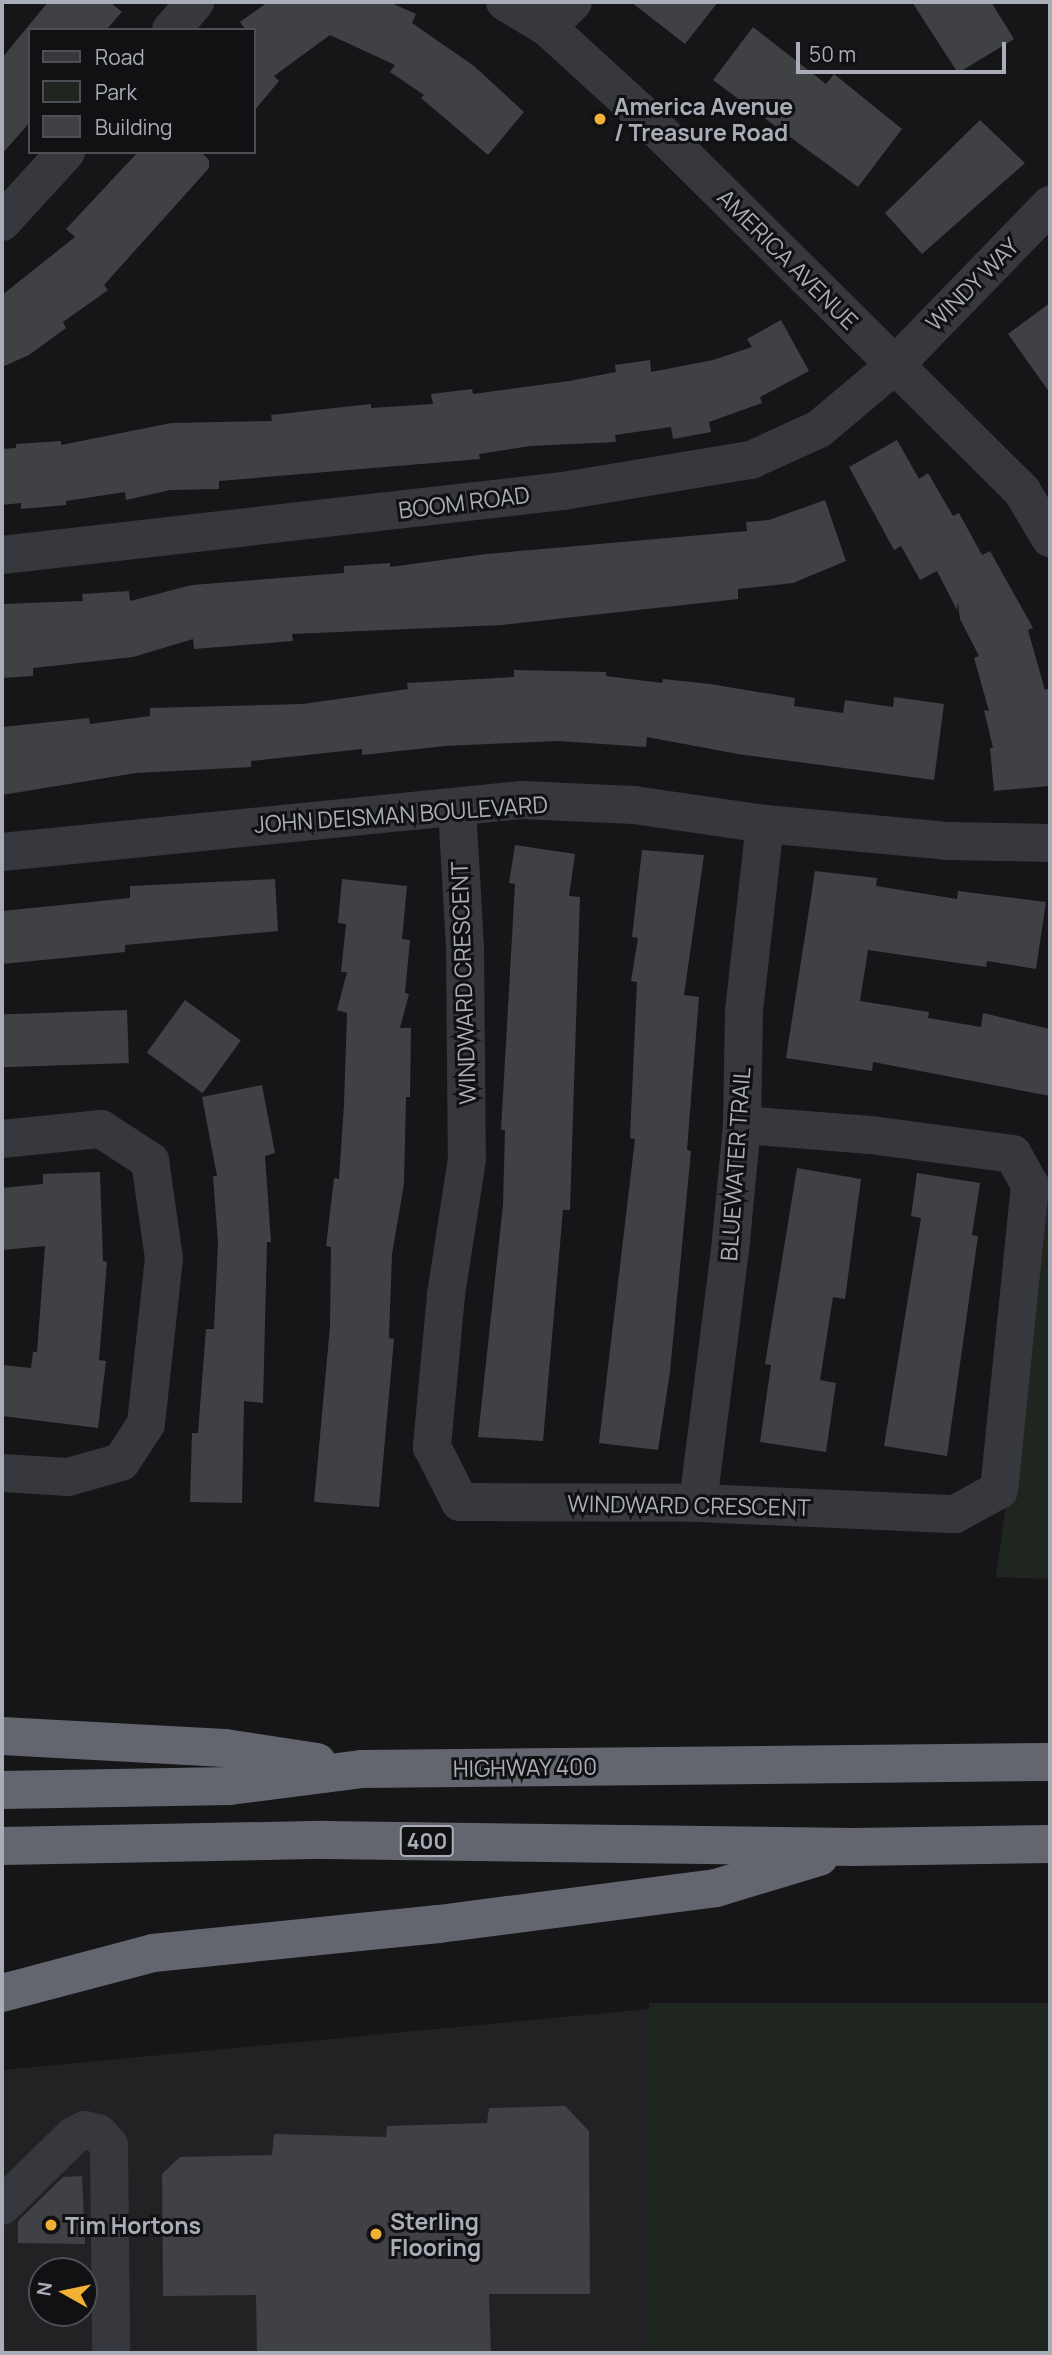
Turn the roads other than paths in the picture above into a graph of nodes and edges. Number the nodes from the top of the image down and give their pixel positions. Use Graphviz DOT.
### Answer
graph roads {
  1 [pos="195,2"];
  2 [pos="505,2"];
  3 [pos="560,14"];
  4 [pos="173,28"];
  5 [pos="64,154"];
  6 [pos="1050,205"];
  7 [pos="2,222"];
  8 [pos="895,365"];
  9 [pos="1050,538"];
  10 [pos="2,555"];
  11 [pos="457,808"];
  12 [pos="765,824"];
  13 [pos="1050,843"];
  14 [pos="2,852"];
  15 [pos="742,1125"];
  16 [pos="2,1139"];
  17 [pos="2,1473"];
  18 [pos="698,1503"];
  19 [pos="2,1736"];
  20 [pos="1050,1762"];
  21 [pos="360,1769"];
  22 [pos="2,1790"];
  23 [pos="1050,1844"];
  24 [pos="2,1846"];
  25 [pos="853,1847"];
  26 [pos="2,1993"];
  27 [pos="2,2206"];
  28 [pos="111,2353"];
  1 -- 4 [label="street"];
  2 -- 3 [label="street, AMERICA AVENUE"];
  3 -- 8 [label="street, AMERICA AVENUE"];
  5 -- 7 [label="street"];
  6 -- 8 [label="street, WINDY WAY"];
  8 -- 9 [label="street, AMERICA AVENUE"];
  8 -- 10 [label="street, BOOM ROAD"];
  11 -- 12 [label="street, JOHN DEISMAN BOULEVARD"];
  11 -- 14 [label="street, JOHN DEISMAN BOULEVARD"];
  11 -- 18 [label="street, WINDWARD CRESCENT"];
  12 -- 13 [label="street, JOHN DEISMAN BOULEVARD"];
  12 -- 15 [label="street, BLUEWATER TRAIL"];
  15 -- 18 [label="street, BLUEWATER TRAIL"];
  15 -- 18 [label="street, WINDWARD CRESCENT"];
  16 -- 17 [label="street"];
  19 -- 21 [label="highway"];
  20 -- 21 [label="highway, HIGHWAY 400"];
  21 -- 22 [label="highway, HIGHWAY 400"];
  23 -- 25 [label="highway, 400"];
  24 -- 25 [label="highway, 400"];
  25 -- 26 [label="highway"];
  27 -- 28 [label="street"];
}
